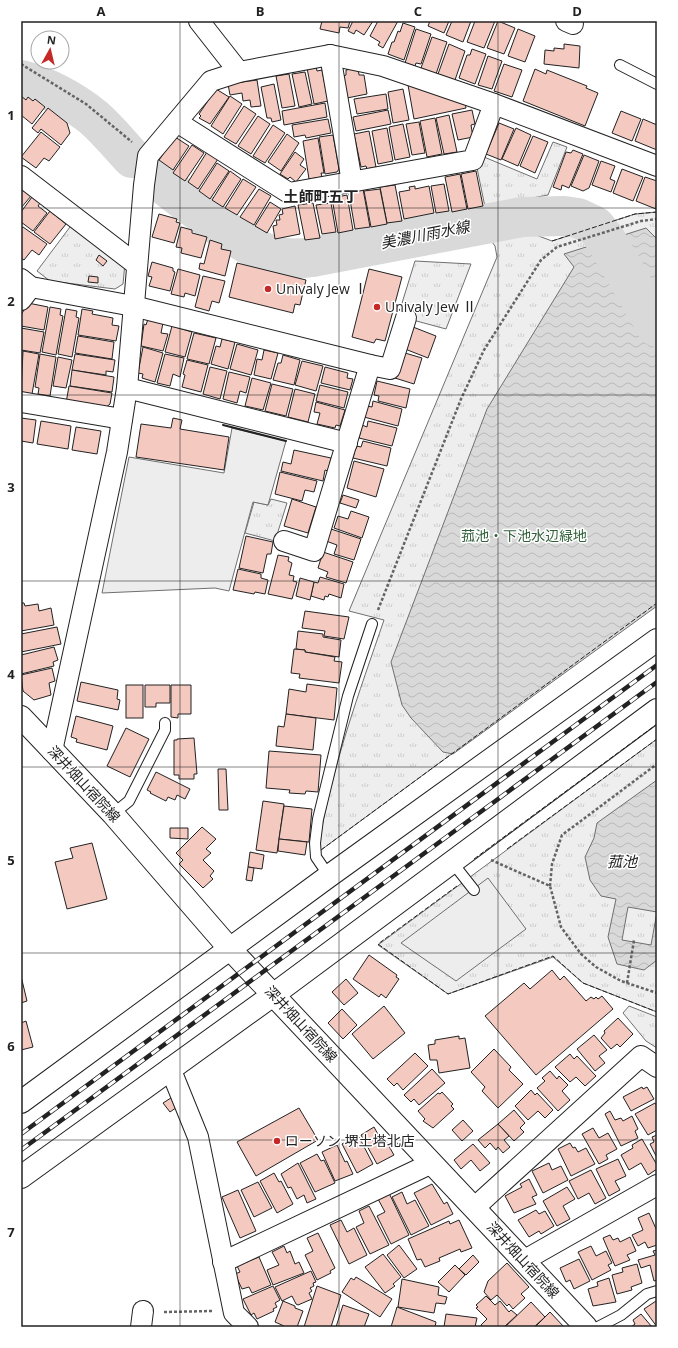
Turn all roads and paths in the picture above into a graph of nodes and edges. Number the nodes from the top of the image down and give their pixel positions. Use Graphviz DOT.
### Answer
graph roads {
  1 [pos="199,21"];
  2 [pos="330,55"];
  3 [pos="21,64"];
  4 [pos="620,65"];
  5 [pos="239,72"];
  6 [pos="657,84"];
  7 [pos="494,104"];
  8 [pos="177,122"];
  9 [pos="148,156"];
  10 [pos="657,166"];
  11 [pos="21,176"];
  12 [pos="352,182"];
  13 [pos="657,219"];
  14 [pos="137,265"];
  15 [pos="24,289"];
  16 [pos="133,306"];
  17 [pos="406,318"];
  18 [pos="370,365"];
  19 [pos="127,388"];
  20 [pos="21,402"];
  21 [pos="122,419"];
  22 [pos="347,443"];
  23 [pos="284,541"];
  24 [pos="372,624"];
  25 [pos="657,640"];
  26 [pos="657,710"];
  27 [pos="21,717"];
  28 [pos="165,722"];
  29 [pos="52,751"];
  30 [pos="657,764"];
  31 [pos="113,814"];
  32 [pos="487,855"];
  33 [pos="452,862"];
  34 [pos="329,876"];
  35 [pos="550,886"];
  36 [pos="474,890"];
  37 [pos="634,940"];
  38 [pos="230,949"];
  39 [pos="627,983"];
  40 [pos="657,993"];
  41 [pos="273,995"];
  42 [pos="657,1067"];
  43 [pos="170,1068"];
  44 [pos="21,1102"];
  45 [pos="432,1163"];
  46 [pos="21,1177"];
  47 [pos="657,1185"];
  48 [pos="474,1208"];
  49 [pos="523,1261"];
  50 [pos="223,1262"];
  51 [pos="657,1291"];
  52 [pos="216,1311"];
  53 [pos="142,1319"];
  54 [pos="248,1327"];
  55 [pos="586,1327"];
  56 [pos="598,1327"];
  1 -- 5 [label="street"];
  2 -- 5 [label="street"];
  2 -- 7 [label="street"];
  2 -- 12 [label="street"];
  3 -- 9 [label="path"];
  4 -- 6 [label="lane"];
  5 -- 8 [label="street"];
  7 -- 10 [label="street"];
  7 -- 12 [label="street"];
  8 -- 9 [label="street"];
  8 -- 12 [label="street"];
  9 -- 14 [label="street"];
  11 -- 14 [label="street"];
  13 -- 24 [label="path"];
  14 -- 16 [label="street"];
  15 -- 16 [label="street"];
  16 -- 18 [label="street"];
  16 -- 19 [label="street"];
  17 -- 18 [label="street"];
  18 -- 22 [label="street"];
  19 -- 21 [label="street"];
  19 -- 22 [label="street"];
  20 -- 21 [label="street"];
  21 -- 29 [label="street"];
  22 -- 23 [label="street"];
  24 -- 34 [label="lane"];
  25 -- 34 [label="street"];
  26 -- 33 [label="street"];
  27 -- 29 [label="street, 深井畑山宿院線"];
  28 -- 31 [label="lane"];
  29 -- 31 [label="street, 深井畑山宿院線"];
  30 -- 35 [label="path"];
  31 -- 38 [label="street, 深井畑山宿院線"];
  32 -- 35 [label="path"];
  33 -- 36 [label="lane"];
  33 -- 41 [label="street"];
  34 -- 38 [label="street"];
  35 -- 39 [label="path"];
  37 -- 39 [label="path"];
  38 -- 41 [label="street, 深井畑山宿院線"];
  38 -- 44 [label="street"];
  39 -- 40 [label="path"];
  41 -- 43 [label="street"];
  41 -- 45 [label="street, 深井畑山宿院線"];
  42 -- 48 [label="street"];
  43 -- 46 [label="street"];
  43 -- 50 [label="street"];
  45 -- 48 [label="street, 深井畑山宿院線"];
  45 -- 50 [label="street"];
  47 -- 49 [label="street"];
  48 -- 49 [label="street, 深井畑山宿院線"];
  49 -- 55 [label="street, 深井畑山宿院線"];
  50 -- 54 [label="street"];
  51 -- 56 [label="lane"];
  52 -- 53 [label="path"];
}
